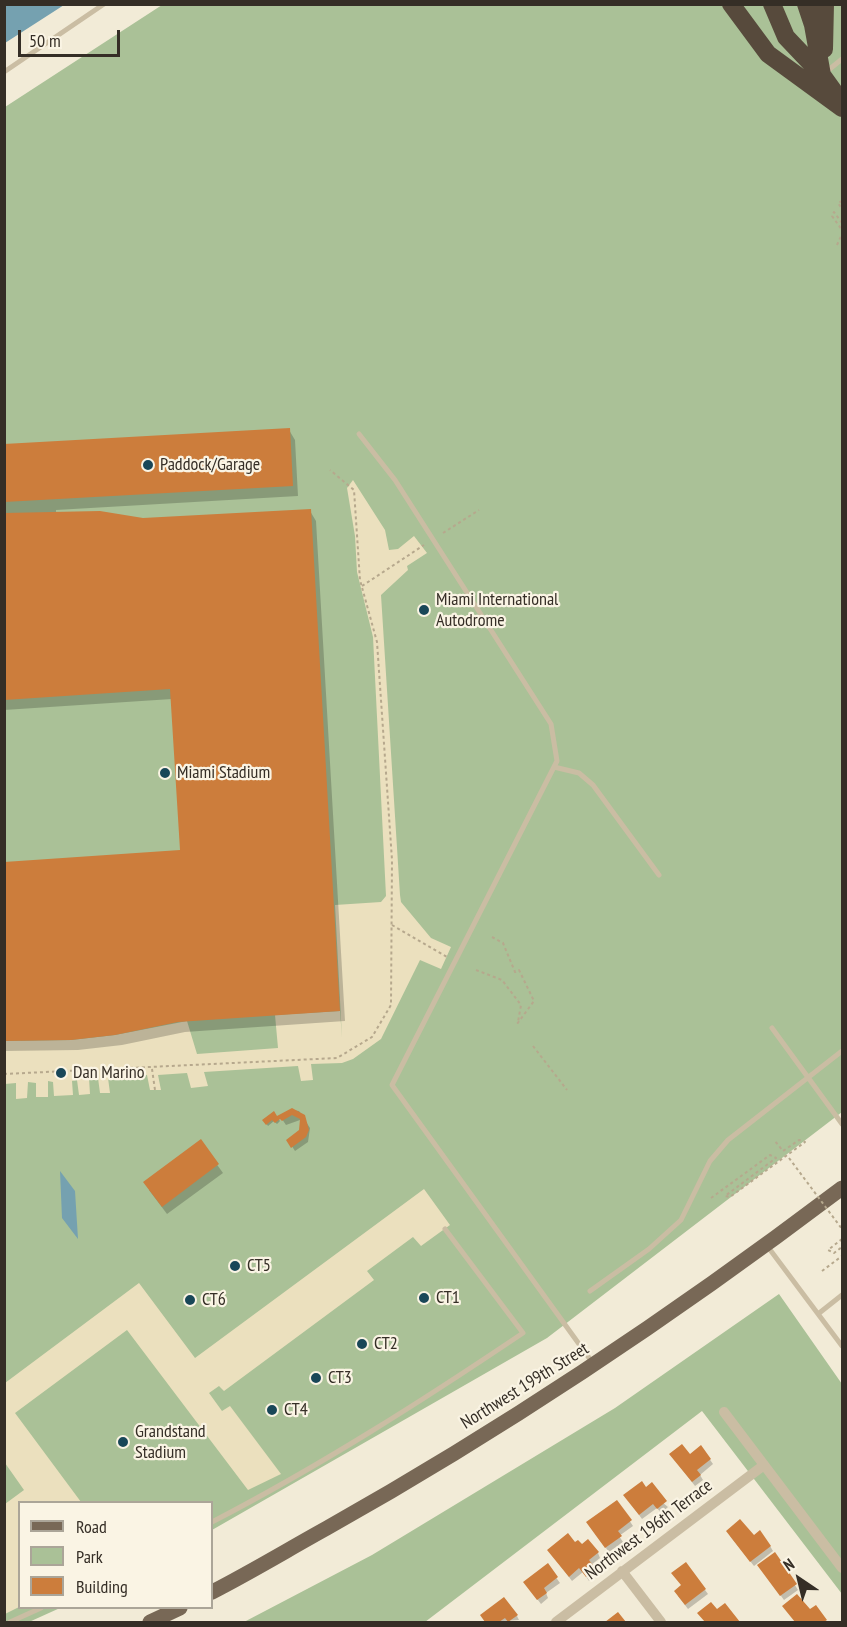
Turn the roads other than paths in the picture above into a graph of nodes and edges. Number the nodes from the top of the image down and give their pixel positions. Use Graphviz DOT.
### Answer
graph roads {
  1 [pos="104,4"];
  2 [pos="731,4"];
  3 [pos="772,4"];
  4 [pos="806,4"];
  5 [pos="825,4"];
  6 [pos="843,59"];
  7 [pos="4,72"];
  8 [pos="822,75"];
  9 [pos="843,106"];
  10 [pos="359,434"];
  11 [pos="554,767"];
  12 [pos="659,875"];
  13 [pos="772,1028"];
  14 [pos="843,1051"];
  15 [pos="808,1078"];
  16 [pos="843,1124"];
  17 [pos="843,1188"];
  18 [pos="445,1229"];
  19 [pos="767,1245"];
  20 [pos="590,1291"];
  21 [pos="843,1295"];
  22 [pos="818,1314"];
  23 [pos="843,1346"];
  24 [pos="595,1365"];
  25 [pos="724,1412"];
  26 [pos="764,1465"];
  27 [pos="213,1521"];
  28 [pos="843,1568"];
  29 [pos="622,1571"];
  30 [pos="213,1591"];
  31 [pos="39,1609"];
  32 [pos="178,1609"];
  33 [pos="10,1623"];
  34 [pos="150,1623"];
  35 [pos="556,1623"];
  36 [pos="661,1623"];
  1 -- 7 [label="lane"];
  2 -- 9 [label="highway"];
  3 -- 8 [label="highway"];
  4 -- 8 [label="highway"];
  5 -- 8 [label="highway"];
  6 -- 8 [label="lane"];
  8 -- 9 [label="highway"];
  10 -- 11 [label="lane"];
  11 -- 12 [label="lane"];
  11 -- 24 [label="lane"];
  13 -- 15 [label="lane"];
  14 -- 15 [label="lane"];
  15 -- 16 [label="lane"];
  15 -- 20 [label="lane"];
  17 -- 19 [label="main road, Northwest 199th Street"];
  18 -- 27 [label="lane"];
  19 -- 22 [label="lane"];
  19 -- 24 [label="main road, Northwest 199th Street"];
  21 -- 22 [label="lane"];
  22 -- 23 [label="lane"];
  24 -- 30 [label="main road, Northwest 199th Street"];
  25 -- 26 [label="street"];
  26 -- 28 [label="street"];
  26 -- 29 [label="street, Northwest 196th Terrace"];
  29 -- 35 [label="street, Northwest 196th Terrace"];
  29 -- 36 [label="street"];
  31 -- 33 [label="lane"];
  32 -- 34 [label="main road"];
}
